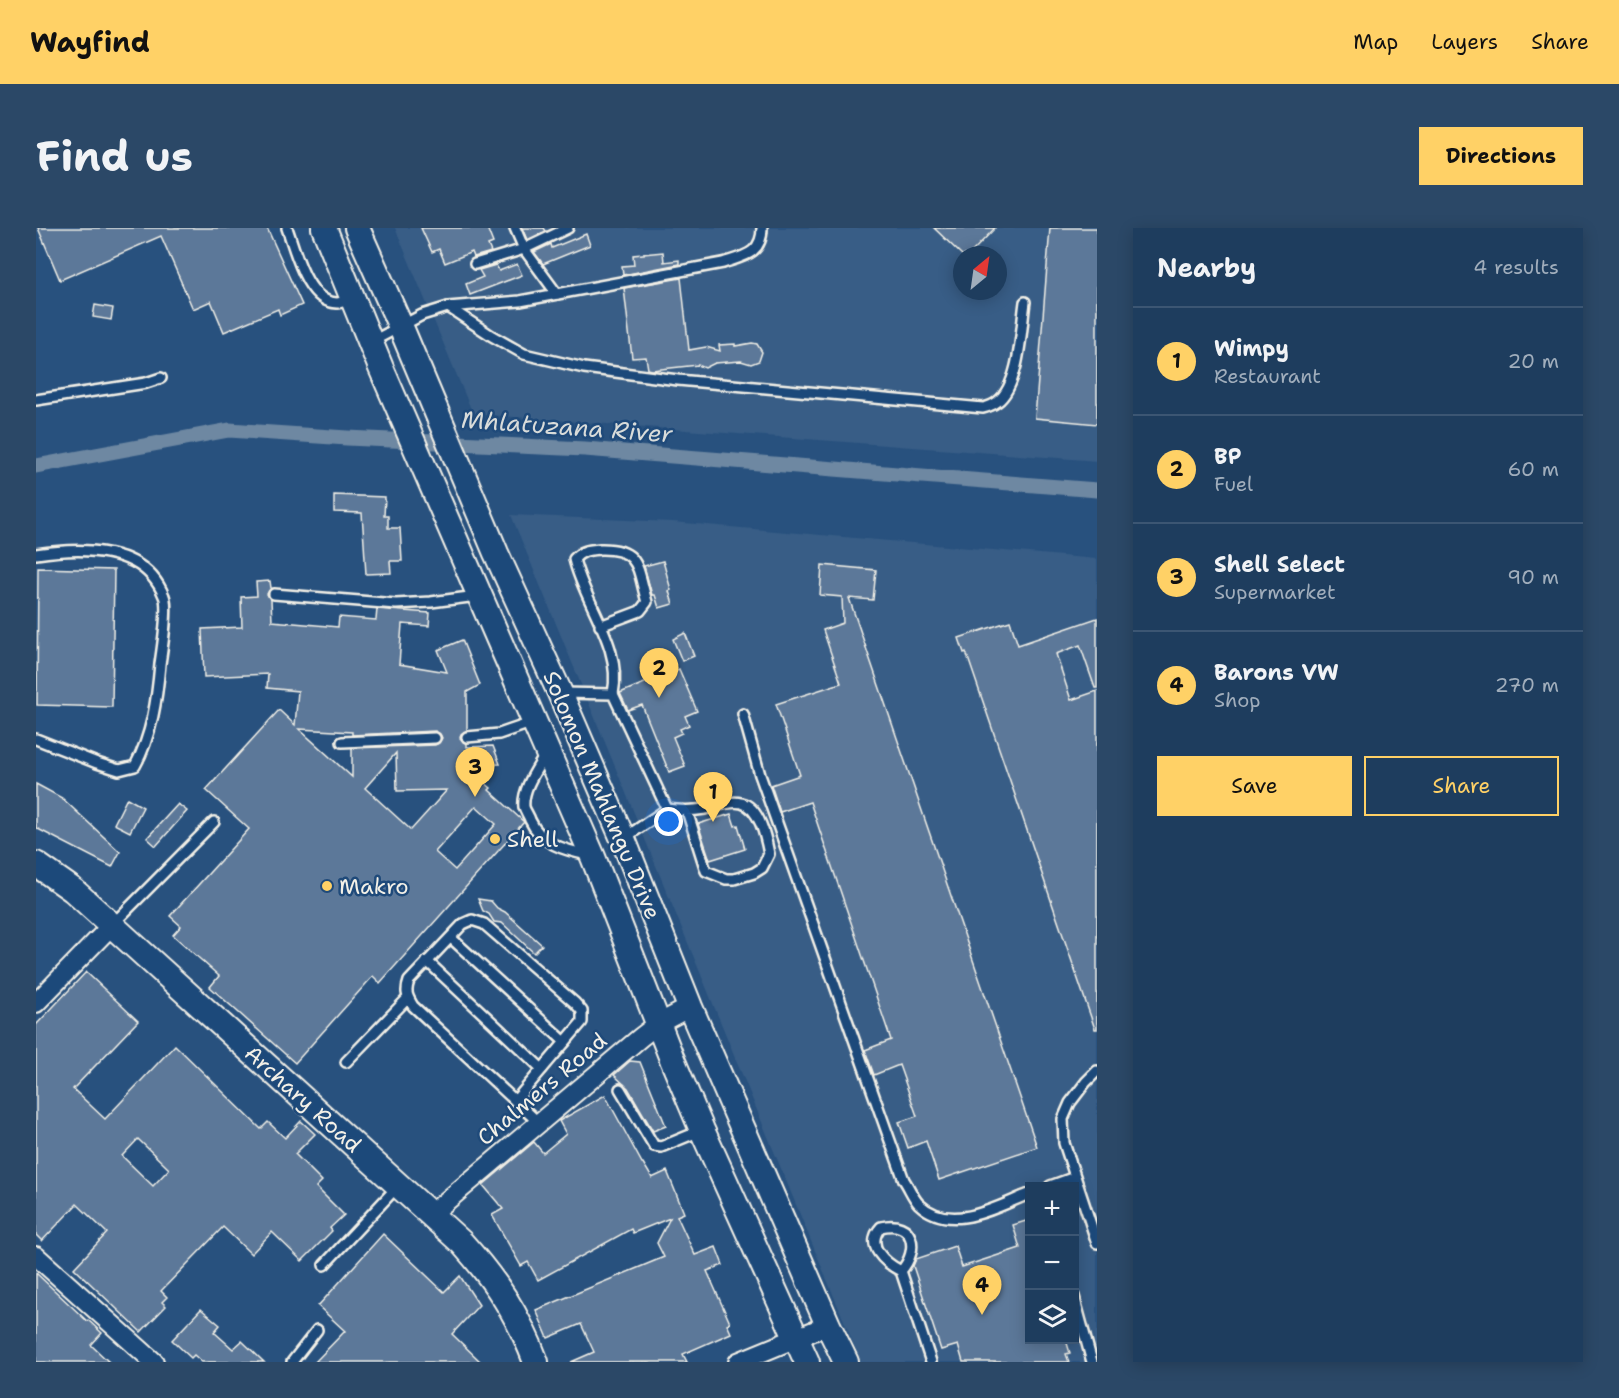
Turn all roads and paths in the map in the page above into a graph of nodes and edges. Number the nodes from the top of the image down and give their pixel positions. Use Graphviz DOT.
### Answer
graph roads {
  1 [pos="287,228"];
  2 [pos="324,228"];
  3 [pos="357,228"];
  4 [pos="515,228"];
  5 [pos="568,228"];
  6 [pos="762,228"];
  7 [pos="524,249"];
  8 [pos="475,264"];
  9 [pos="557,294"];
  10 [pos="353,298"];
  11 [pos="1025,302"];
  12 [pos="448,307"];
  13 [pos="400,325"];
  14 [pos="375,352"];
  15 [pos="161,378"];
  16 [pos="36,400"];
  17 [pos="36,554"];
  18 [pos="273,594"];
  19 [pos="479,595"];
  20 [pos="600,626"];
  21 [pos="560,693"];
  22 [pos="613,694"];
  23 [pos="744,714"];
  24 [pos="534,722"];
  25 [pos="467,737"];
  26 [pos="435,738"];
  27 [pos="36,739"];
  28 [pos="342,742"];
  29 [pos="547,752"];
  30 [pos="667,810"];
  31 [pos="687,811"];
  32 [pos="214,822"];
  33 [pos="623,839"];
  34 [pos="593,857"];
  35 [pos="36,864"];
  36 [pos="112,925"];
  37 [pos="451,938"];
  38 [pos="427,961"];
  39 [pos="408,998"];
  40 [pos="36,1003"];
  41 [pos="690,1007"];
  42 [pos="658,1024"];
  43 [pos="565,1042"];
  44 [pos="346,1062"];
  45 [pos="542,1069"];
  46 [pos="1097,1071"];
  47 [pos="620,1089"];
  48 [pos="515,1101"];
  49 [pos="539,1123"];
  50 [pos="702,1130"];
  51 [pos="1075,1177"];
  52 [pos="1061,1182"];
  53 [pos="398,1185"];
  54 [pos="1025,1196"];
  55 [pos="430,1215"];
  56 [pos="1097,1243"];
  57 [pos="36,1256"];
  58 [pos="324,1265"];
  59 [pos="901,1271"];
  60 [pos="1079,1314"];
  61 [pos="828,1325"];
  62 [pos="317,1330"];
  63 [pos="796,1337"];
  64 [pos="154,1362"];
  65 [pos="292,1362"];
  66 [pos="536,1362"];
  67 [pos="738,1362"];
  68 [pos="807,1362"];
  69 [pos="846,1362"];
  70 [pos="932,1362"];
  71 [pos="1092,1362"];
  1 -- 10 [label="lane"];
  2 -- 10 [label="main road, Solomon Mahlangu Drive"];
  3 -- 13 [label="main road, Solomon Mahlangu Drive"];
  4 -- 7 [label="lane"];
  5 -- 7 [label="lane"];
  6 -- 9 [label="lane"];
  7 -- 8 [label="lane"];
  7 -- 9 [label="lane"];
  9 -- 12 [label="lane"];
  10 -- 14 [label="main road, Solomon Mahlangu Drive"];
  11 -- 12 [label="lane"];
  12 -- 13 [label="lane"];
  13 -- 14 [label="lane"];
  13 -- 21 [label="main road, Solomon Mahlangu Drive"];
  14 -- 19 [label="main road, Solomon Mahlangu Drive"];
  15 -- 16 [label="lane"];
  17 -- 27 [label="lane"];
  18 -- 19 [label="lane"];
  19 -- 24 [label="main road, Solomon Mahlangu Drive"];
  20 -- 20 [label="lane"];
  20 -- 22 [label="lane"];
  21 -- 22 [label="lane"];
  21 -- 33 [label="main road, Solomon Mahlangu Drive"];
  22 -- 30 [label="lane"];
  23 -- 54 [label="lane"];
  24 -- 25 [label="lane"];
  24 -- 29 [label="main road, Solomon Mahlangu Drive"];
  26 -- 28 [label="lane"];
  29 -- 34 [label="main road, Solomon Mahlangu Drive"];
  29 -- 34 [label="lane"];
  30 -- 31 [label="lane"];
  30 -- 33 [label="lane"];
  31 -- 31 [label="lane"];
  32 -- 36 [label="lane"];
  33 -- 41 [label="main road, Solomon Mahlangu Drive"];
  34 -- 42 [label="main road, Solomon Mahlangu Drive"];
  35 -- 36 [label="main road, Archary Road"];
  36 -- 40 [label="street"];
  36 -- 53 [label="main road, Archary Road"];
  37 -- 38 [label="lane"];
  37 -- 43 [label="lane"];
  37 -- 43 [label="lane"];
  38 -- 39 [label="lane"];
  38 -- 45 [label="lane"];
  39 -- 44 [label="lane"];
  39 -- 48 [label="lane"];
  41 -- 42 [label="street, Chalmers Road"];
  41 -- 61 [label="main road, Solomon Mahlangu Drive"];
  42 -- 49 [label="street, Chalmers Road"];
  42 -- 50 [label="main road, Solomon Mahlangu Drive"];
  43 -- 45 [label="lane"];
  45 -- 48 [label="lane"];
  46 -- 51 [label="lane"];
  47 -- 50 [label="lane"];
  48 -- 49 [label="lane"];
  49 -- 55 [label="street, Chalmers Road"];
  50 -- 63 [label="main road, Solomon Mahlangu Drive"];
  51 -- 52 [label="lane"];
  51 -- 56 [label="lane"];
  53 -- 55 [label="main road, Archary Road"];
  53 -- 58 [label="lane"];
  55 -- 66 [label="main road, Archary Road"];
  57 -- 64 [label="street"];
  59 -- 59 [label="lane"];
  59 -- 70 [label="lane"];
  60 -- 71 [label="lane"];
  61 -- 63 [label="street"];
  61 -- 69 [label="main road, Solomon Mahlangu Drive"];
  62 -- 65 [label="lane"];
  63 -- 67 [label="street"];
  63 -- 68 [label="main road, Solomon Mahlangu Drive"];
}
